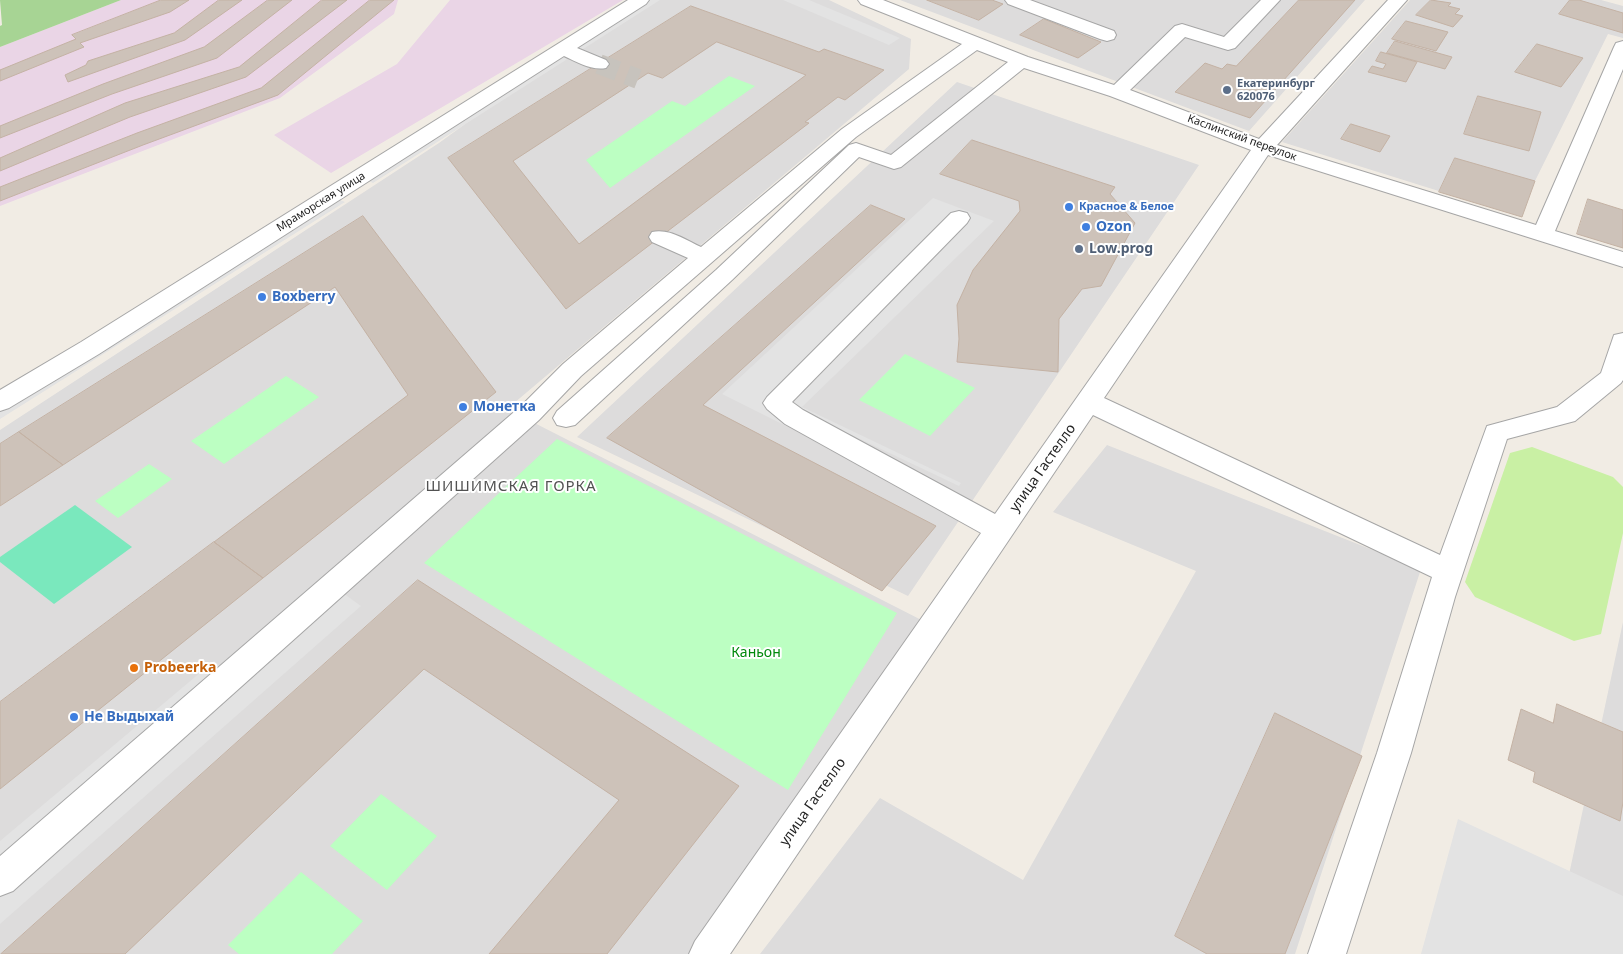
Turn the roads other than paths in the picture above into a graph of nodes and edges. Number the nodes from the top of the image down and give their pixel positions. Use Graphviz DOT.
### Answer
graph roads {
  1 [pos="640,0"];
  2 [pos="867,0"];
  3 [pos="1014,0"];
  4 [pos="1271,0"];
  5 [pos="1398,0"];
  6 [pos="1107,35"];
  7 [pos="977,42"];
  8 [pos="1623,47"];
  9 [pos="563,49"];
  10 [pos="1021,61"];
  11 [pos="599,64"];
  12 [pos="1117,92"];
  13 [pos="1263,147"];
  14 [pos="959,218"];
  15 [pos="1543,234"];
  16 [pos="660,237"];
  17 [pos="704,257"];
  18 [pos="1623,260"];
  19 [pos="1623,341"];
  20 [pos="0,402"];
  21 [pos="1088,402"];
  22 [pos="566,418"];
  23 [pos="1000,530"];
  24 [pos="1449,572"];
  25 [pos="0,879"];
  26 [pos="708,954"];
  27 [pos="1327,954"];
  1 -- 9 [label="street, Мраморская улица"];
  2 -- 7 [label="street, Каслинский переулок"];
  3 -- 6 [label="street"];
  4 -- 12 [label="street"];
  5 -- 13 [label="street, улица Гастелло"];
  7 -- 10 [label="street, Каслинский переулок"];
  7 -- 17 [label="street"];
  8 -- 15 [label="street"];
  9 -- 11 [label="street"];
  9 -- 20 [label="street, Мраморская улица"];
  10 -- 12 [label="street, Каслинский переулок"];
  10 -- 22 [label="street"];
  12 -- 13 [label="street, Каслинский переулок"];
  13 -- 15 [label="street, Каслинский переулок"];
  13 -- 21 [label="street, улица Гастелло"];
  14 -- 23 [label="street"];
  15 -- 18 [label="street, Каслинский переулок"];
  16 -- 17 [label="street"];
  17 -- 25 [label="street"];
  19 -- 24 [label="street"];
  21 -- 23 [label="street, улица Гастелло"];
  21 -- 24 [label="street"];
  23 -- 26 [label="street, улица Гастелло"];
  24 -- 27 [label="street"];
}
